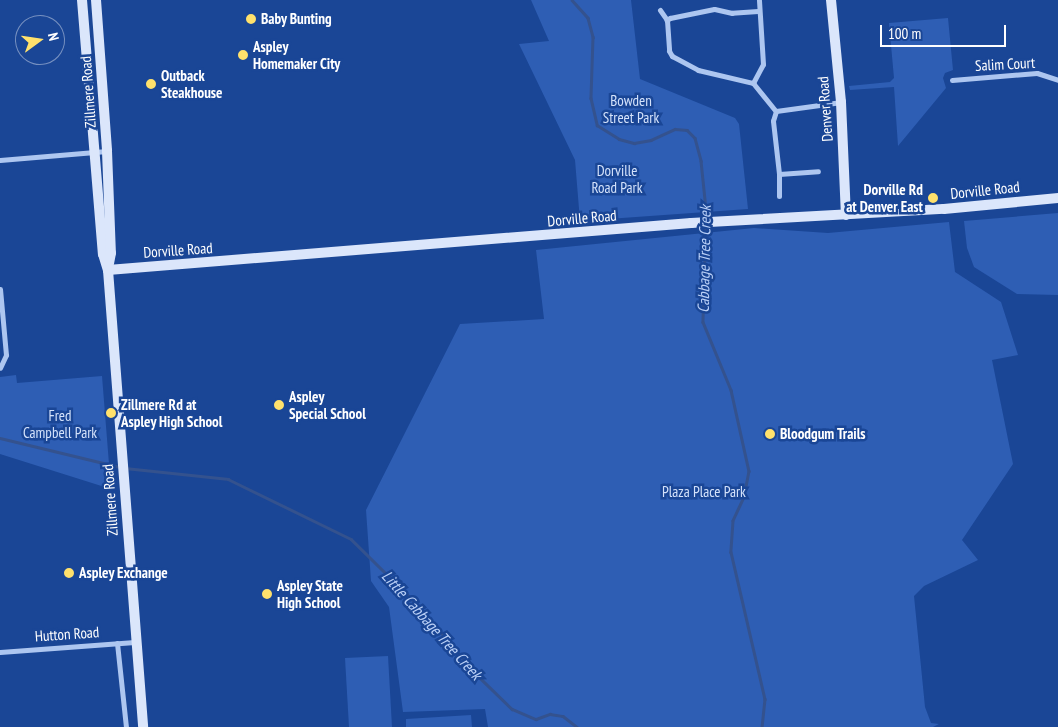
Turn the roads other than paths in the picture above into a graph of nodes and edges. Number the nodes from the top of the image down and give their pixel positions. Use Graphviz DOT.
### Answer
graph roads {
  1 [pos="82,0"];
  2 [pos="96,0"];
  3 [pos="759,0"];
  4 [pos="831,0"];
  5 [pos="660,10"];
  6 [pos="758,11"];
  7 [pos="667,20"];
  8 [pos="952,80"];
  9 [pos="1058,80"];
  10 [pos="753,83"];
  11 [pos="840,102"];
  12 [pos="776,110"];
  13 [pos="95,152"];
  14 [pos="107,152"];
  15 [pos="0,160"];
  16 [pos="818,171"];
  17 [pos="779,174"];
  18 [pos="779,196"];
  19 [pos="1058,198"];
  20 [pos="846,216"];
  21 [pos="108,270"];
  22 [pos="0,289"];
  23 [pos="0,368"];
  24 [pos="135,642"];
  25 [pos="117,643"];
  26 [pos="0,652"];
  27 [pos="126,727"];
  28 [pos="143,727"];
  1 -- 13 [label="street, Zillmere Road"];
  2 -- 14 [label="street, Zillmere Road"];
  3 -- 6 [label="street"];
  4 -- 11 [label="street, Denver Road"];
  5 -- 7 [label="street"];
  6 -- 7 [label="street"];
  6 -- 10 [label="street"];
  7 -- 10 [label="street"];
  8 -- 9 [label="street, Salim Court"];
  10 -- 12 [label="street"];
  11 -- 12 [label="street"];
  11 -- 20 [label="street, Denver Road"];
  12 -- 17 [label="street"];
  13 -- 14 [label="street"];
  13 -- 15 [label="street"];
  13 -- 21 [label="street, Zillmere Road"];
  14 -- 21 [label="street, Zillmere Road"];
  16 -- 17 [label="street"];
  17 -- 18 [label="street"];
  19 -- 20 [label="street, Dorville Road"];
  20 -- 21 [label="street, Dorville Road"];
  21 -- 24 [label="street, Zillmere Road"];
  22 -- 23 [label="street"];
  24 -- 25 [label="street, Hutton Road"];
  24 -- 28 [label="street, Zillmere Road"];
  25 -- 26 [label="street, Hutton Road"];
  25 -- 27 [label="street"];
}
